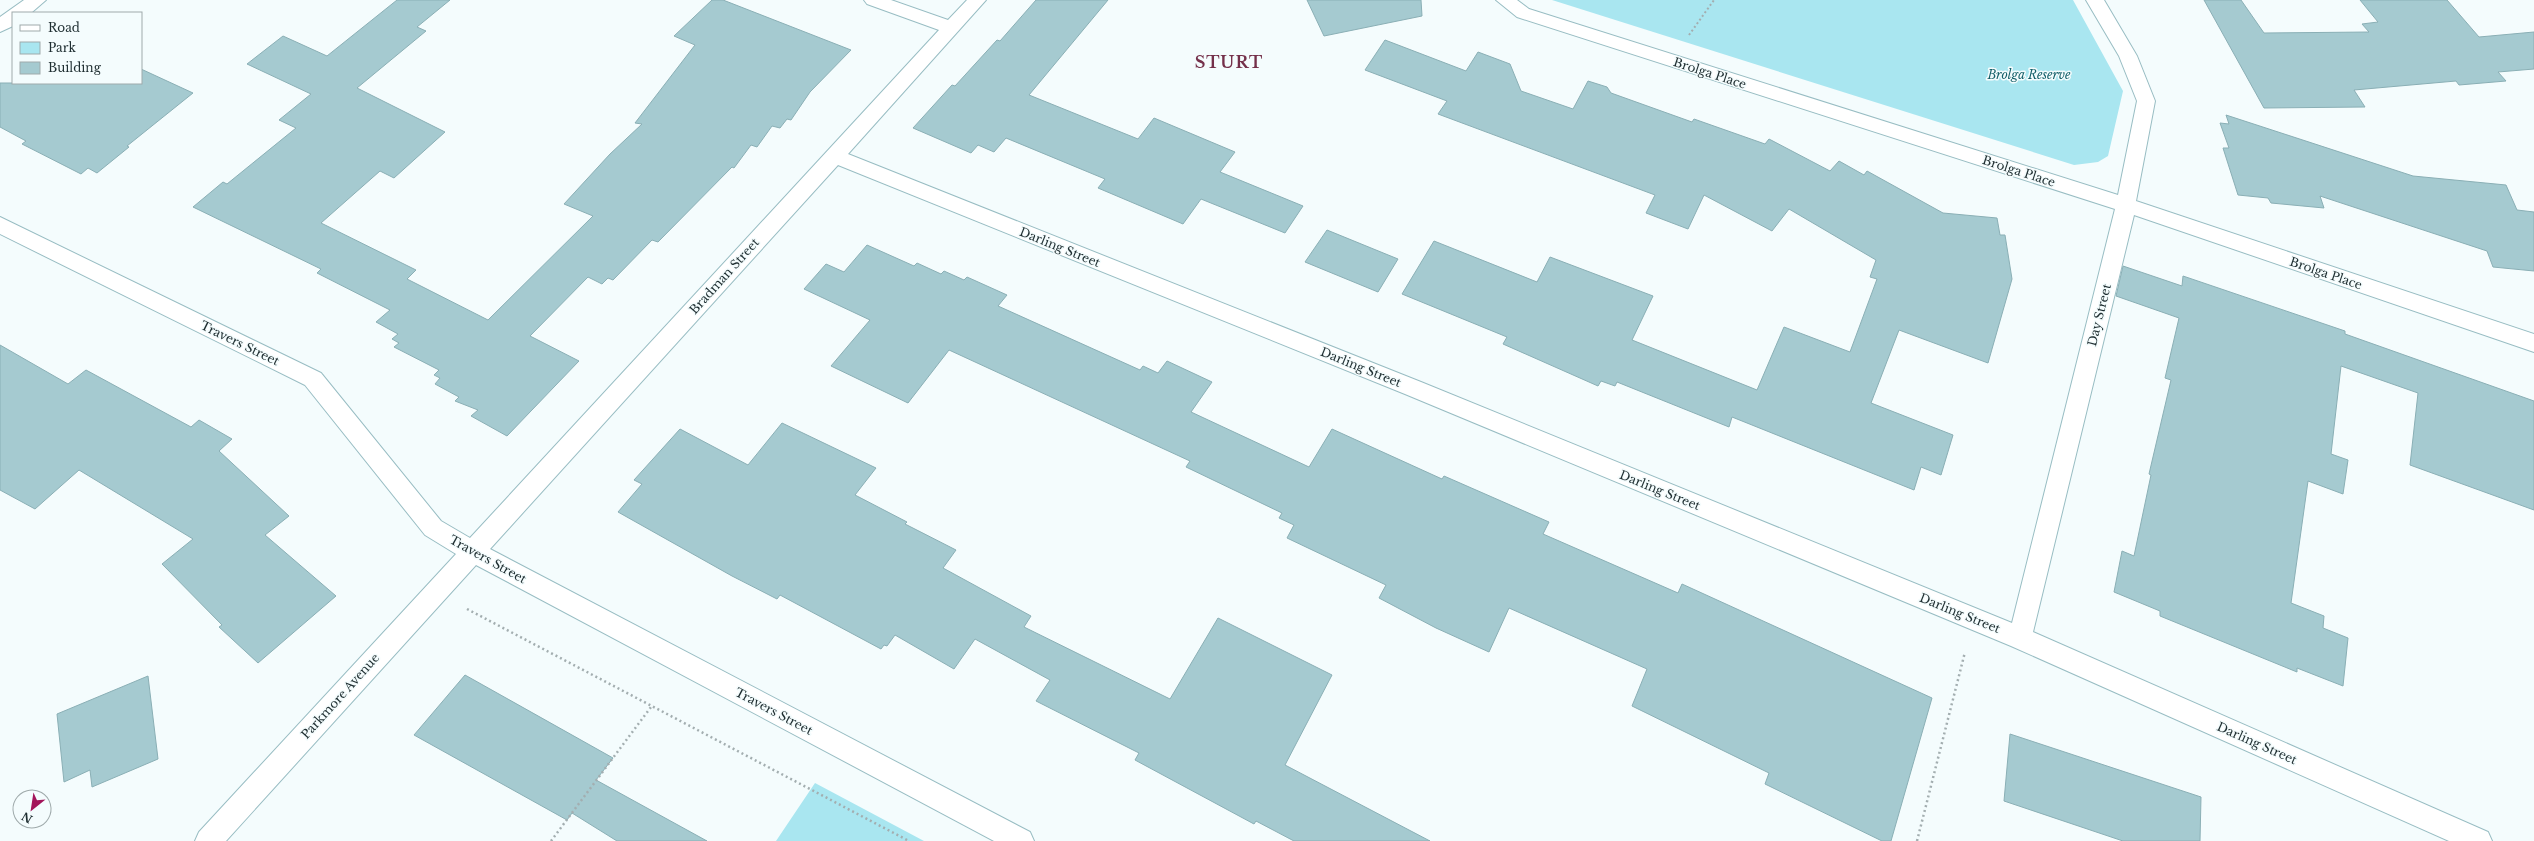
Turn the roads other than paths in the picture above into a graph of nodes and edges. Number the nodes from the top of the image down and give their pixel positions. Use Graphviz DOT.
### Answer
graph roads {
  1 [pos="36,0"];
  2 [pos="873,0"];
  3 [pos="977,0"];
  4 [pos="1504,0"];
  5 [pos="2095,0"];
  6 [pos="19,12"];
  7 [pos="12,18"];
  8 [pos="0,26"];
  9 [pos="952,28"];
  10 [pos="834,156"];
  11 [pos="2126,205"];
  12 [pos="0,225"];
  13 [pos="2534,343"];
  14 [pos="472,552"];
  15 [pos="2020,638"];
  16 [pos="208,841"];
  17 [pos="1021,841"];
  18 [pos="2479,841"];
  1 -- 6 [label="street"];
  2 -- 9 [label="street"];
  3 -- 9 [label="street, Bradman Street"];
  4 -- 11 [label="street, Brolga Place"];
  5 -- 11 [label="street, Day Street"];
  7 -- 8 [label="street"];
  9 -- 10 [label="street, Bradman Street"];
  10 -- 14 [label="street, Bradman Street"];
  10 -- 15 [label="street, Darling Street"];
  11 -- 13 [label="street, Brolga Place"];
  11 -- 15 [label="street, Day Street"];
  12 -- 14 [label="street, Travers Street"];
  14 -- 16 [label="street, Parkmore Avenue"];
  14 -- 17 [label="street, Travers Street"];
  15 -- 18 [label="street, Darling Street"];
}
